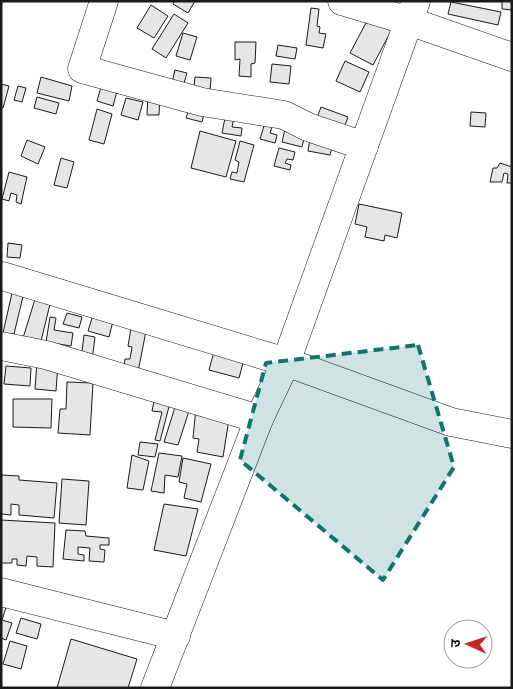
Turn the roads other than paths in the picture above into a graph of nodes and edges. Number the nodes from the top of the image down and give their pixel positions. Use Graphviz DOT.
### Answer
graph roads {
  1 [pos="104,1"];
  2 [pos="342,1"];
  3 [pos="412,11"];
  4 [pos="512,57"];
  5 [pos="364,146"];
  6 [pos="2,276"];
  7 [pos="1,346"];
  8 [pos="286,362"];
  9 [pos="259,419"];
  10 [pos="512,434"];
  11 [pos="1,592"];
  12 [pos="176,636"];
  13 [pos="155,688"];
  1 -- 5 [label="street"];
  2 -- 3 [label="street"];
  3 -- 4 [label="street"];
  3 -- 5 [label="street"];
  5 -- 8 [label="street"];
  6 -- 8 [label="street"];
  7 -- 9 [label="street"];
  8 -- 9 [label="street"];
  8 -- 10 [label="street"];
  9 -- 12 [label="street"];
  11 -- 12 [label="street"];
  12 -- 13 [label="street"];
}
